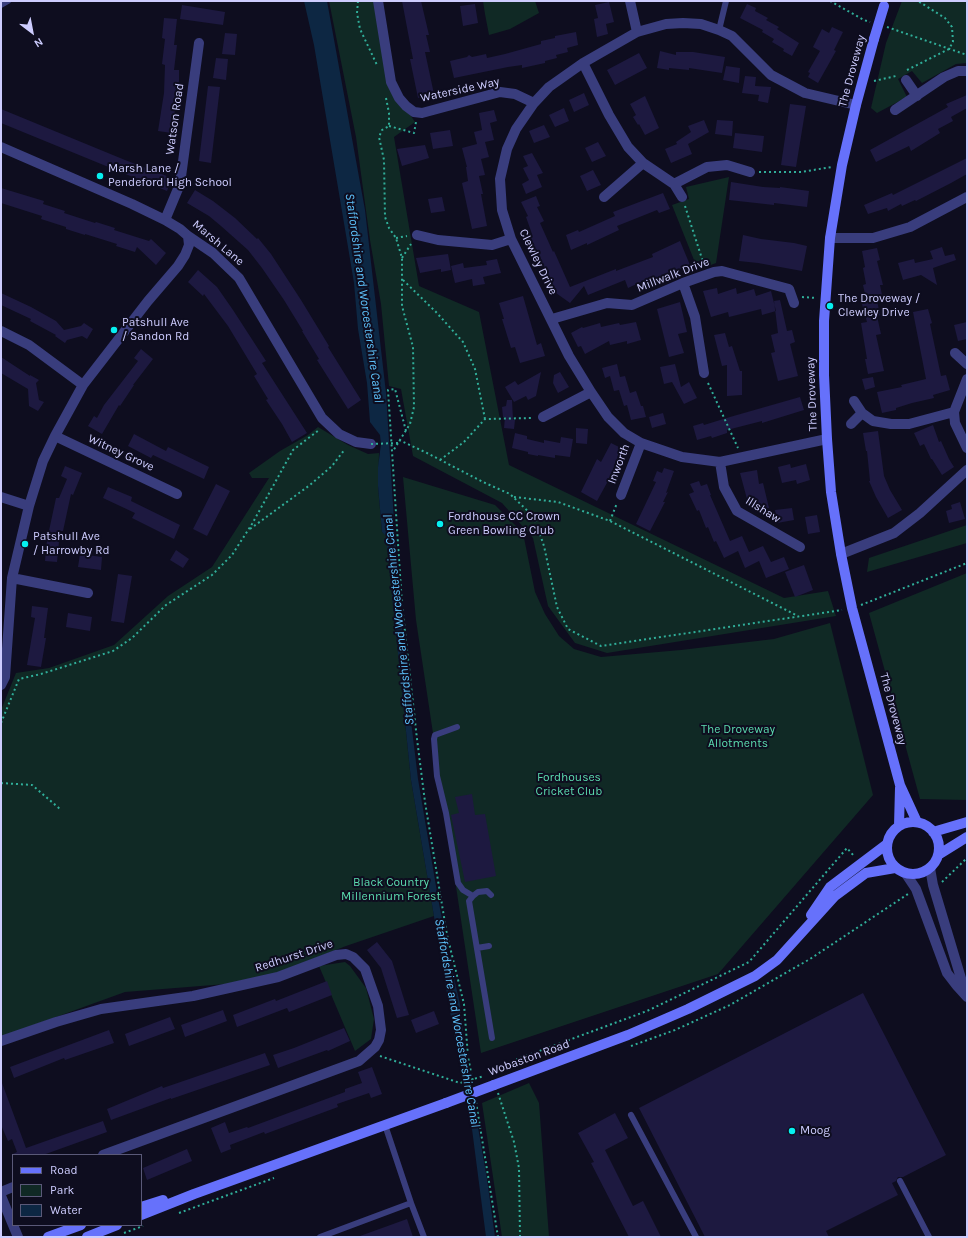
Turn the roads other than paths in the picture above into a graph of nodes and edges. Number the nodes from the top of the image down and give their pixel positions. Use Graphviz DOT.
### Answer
graph roads {
  1 [pos="8,1"];
  2 [pos="378,1"];
  3 [pos="630,1"];
  4 [pos="726,1"];
  5 [pos="885,3"];
  6 [pos="1,5"];
  7 [pos="719,30"];
  8 [pos="637,32"];
  9 [pos="199,43"];
  10 [pos="583,63"];
  11 [pos="967,71"];
  12 [pos="902,76"];
  13 [pos="917,96"];
  14 [pos="534,103"];
  15 [pos="856,105"];
  16 [pos="895,110"];
  17 [pos="1,147"];
  18 [pos="643,163"];
  19 [pos="750,172"];
  20 [pos="674,184"];
  21 [pos="604,197"];
  22 [pos="682,197"];
  23 [pos="967,197"];
  24 [pos="165,220"];
  25 [pos="417,235"];
  26 [pos="188,236"];
  27 [pos="830,238"];
  28 [pos="511,239"];
  29 [pos="683,283"];
  30 [pos="792,300"];
  31 [pos="552,319"];
  32 [pos="1,331"];
  33 [pos="955,353"];
  34 [pos="967,364"];
  35 [pos="704,373"];
  36 [pos="967,379"];
  37 [pos="83,385"];
  38 [pos="591,392"];
  39 [pos="854,402"];
  40 [pos="954,412"];
  41 [pos="862,413"];
  42 [pos="544,417"];
  43 [pos="851,424"];
  44 [pos="55,436"];
  45 [pos="827,439"];
  46 [pos="641,443"];
  47 [pos="371,444"];
  48 [pos="967,448"];
  49 [pos="720,462"];
  50 [pos="967,470"];
  51 [pos="177,494"];
  52 [pos="621,495"];
  53 [pos="1,497"];
  54 [pos="29,506"];
  55 [pos="800,547"];
  56 [pos="841,554"];
  57 [pos="11,583"];
  58 [pos="88,593"];
  59 [pos="1,603"];
  60 [pos="1,686"];
  61 [pos="457,727"];
  62 [pos="900,785"];
  63 [pos="917,822"];
  64 [pos="967,822"];
  65 [pos="899,826"];
  66 [pos="933,832"];
  67 [pos="967,837"];
  68 [pos="887,844"];
  69 [pos="938,855"];
  70 [pos="896,868"];
  71 [pos="930,868"];
  72 [pos="906,874"];
  73 [pos="491,895"];
  74 [pos="473,896"];
  75 [pos="792,945"];
  76 [pos="489,946"];
  77 [pos="477,948"];
  78 [pos="967,997"];
  79 [pos="492,1038"];
  80 [pos="1,1041"];
  81 [pos="631,1115"];
  82 [pos="385,1126"];
  83 [pos="106,1154"];
  84 [pos="900,1181"];
  85 [pos="12,1187"];
  86 [pos="1,1192"];
  87 [pos="194,1194"];
  88 [pos="1,1196"];
  89 [pos="412,1203"];
  90 [pos="142,1207"];
  91 [pos="142,1215"];
  92 [pos="12,1223"];
  93 [pos="13,1226"];
  94 [pos="79,1226"];
  95 [pos="114,1226"];
  96 [pos="18,1237"];
  97 [pos="48,1237"];
  98 [pos="86,1237"];
  99 [pos="320,1237"];
  100 [pos="424,1237"];
  101 [pos="696,1237"];
  102 [pos="929,1237"];
  1 -- 6 [label="lane"];
  2 -- 14 [label="street, Waterside Way"];
  3 -- 8 [label="street"];
  4 -- 7 [label="lane"];
  5 -- 15 [label="street, The Droveway, bridge"];
  7 -- 8 [label="street, Clewley Drive"];
  7 -- 15 [label="street, Clewley Drive"];
  8 -- 10 [label="street, Clewley Drive"];
  9 -- 24 [label="street, Watson Road"];
  10 -- 14 [label="street, Clewley Drive"];
  10 -- 18 [label="street"];
  11 -- 13 [label="street"];
  12 -- 13 [label="street"];
  13 -- 16 [label="street"];
  14 -- 28 [label="street, Clewley Drive"];
  15 -- 27 [label="street, The Droveway"];
  17 -- 24 [label="street, Marsh Lane"];
  18 -- 20 [label="street"];
  18 -- 21 [label="street"];
  19 -- 20 [label="street"];
  20 -- 22 [label="street"];
  23 -- 27 [label="street"];
  24 -- 26 [label="street, Marsh Lane"];
  25 -- 28 [label="street"];
  26 -- 37 [label="street"];
  26 -- 47 [label="street, Marsh Lane"];
  27 -- 45 [label="street, The Droveway"];
  28 -- 31 [label="street, Clewley Drive"];
  29 -- 30 [label="street, Millwalk Drive"];
  29 -- 31 [label="street, Millwalk Drive"];
  29 -- 35 [label="street"];
  31 -- 38 [label="street, Clewley Drive"];
  32 -- 37 [label="street"];
  33 -- 34 [label="street"];
  36 -- 40 [label="street"];
  37 -- 44 [label="street"];
  38 -- 42 [label="street"];
  38 -- 46 [label="street, Clewley Drive"];
  39 -- 41 [label="street"];
  40 -- 41 [label="street"];
  40 -- 48 [label="street"];
  41 -- 43 [label="street"];
  44 -- 51 [label="street, Witney Grove"];
  44 -- 54 [label="street"];
  45 -- 49 [label="street, Clewley Drive"];
  45 -- 56 [label="street, The Droveway"];
  46 -- 49 [label="street, Clewley Drive"];
  46 -- 52 [label="street, Inworth"];
  49 -- 55 [label="street, Illshaw"];
  50 -- 56 [label="street"];
  53 -- 54 [label="street"];
  54 -- 57 [label="street"];
  56 -- 62 [label="street, The Droveway"];
  57 -- 58 [label="street"];
  57 -- 59 [label="street"];
  57 -- 60 [label="street"];
  61 -- 74 [label="lane"];
  62 -- 63 [label="street, The Droveway"];
  62 -- 65 [label="street, The Droveway"];
  63 -- 65 [label="street"];
  63 -- 66 [label="street"];
  64 -- 66 [label="street"];
  65 -- 68 [label="street"];
  66 -- 69 [label="street"];
  67 -- 69 [label="street"];
  68 -- 70 [label="street"];
  68 -- 75 [label="street, Wobaston Road"];
  69 -- 71 [label="street"];
  70 -- 72 [label="street"];
  70 -- 75 [label="street, Wobaston Road"];
  71 -- 72 [label="street"];
  71 -- 78 [label="street"];
  72 -- 78 [label="street"];
  73 -- 74 [label="lane"];
  74 -- 77 [label="lane"];
  75 -- 82 [label="street, Wobaston Road, bridge"];
  76 -- 77 [label="lane"];
  77 -- 79 [label="lane"];
  80 -- 83 [label="street, Redhurst Drive"];
  81 -- 101 [label="lane"];
  82 -- 87 [label="street, Wobaston Road"];
  82 -- 89 [label="lane"];
  84 -- 102 [label="lane"];
  85 -- 86 [label="street"];
  87 -- 90 [label="street, Wobaston Road"];
  87 -- 91 [label="street, Wobaston Road"];
  88 -- 92 [label="street"];
  89 -- 99 [label="lane"];
  89 -- 100 [label="lane"];
  93 -- 96 [label="street"];
  94 -- 97 [label="street"];
  95 -- 98 [label="street"];
}
